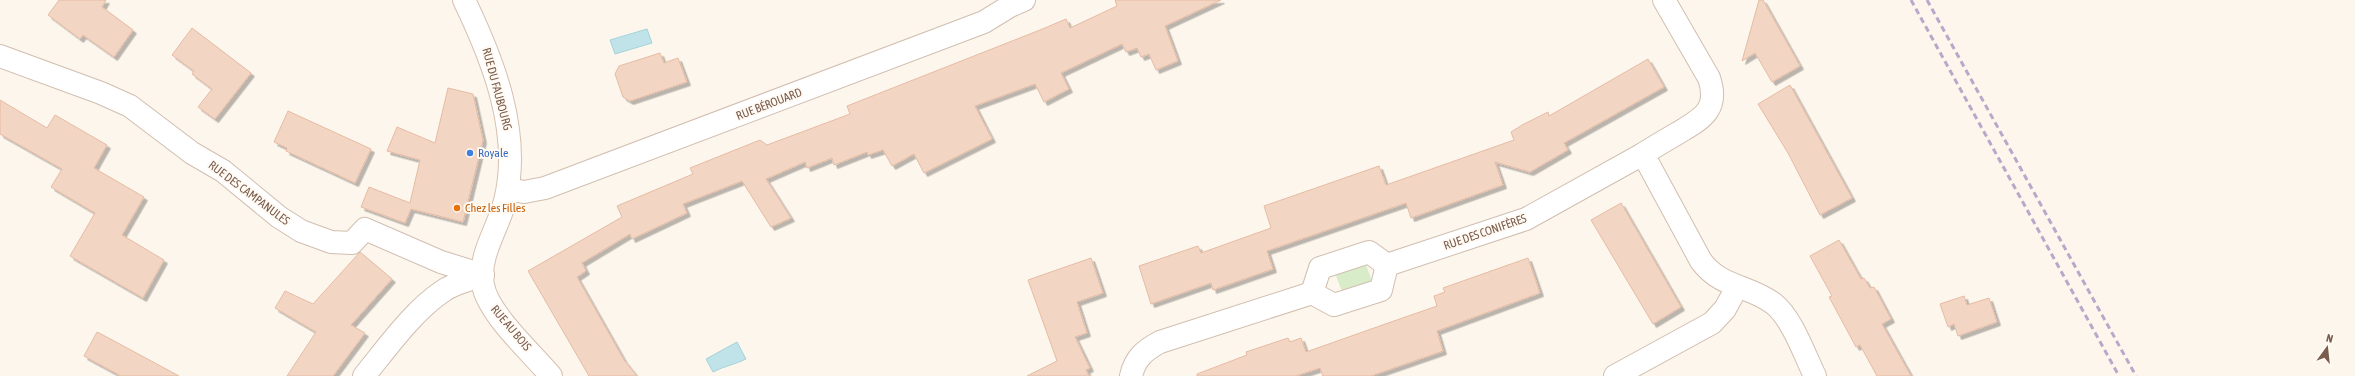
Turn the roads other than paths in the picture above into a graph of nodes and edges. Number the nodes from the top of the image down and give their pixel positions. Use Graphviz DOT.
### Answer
graph roads {
  1 [pos="464,0"];
  2 [pos="1664,0"];
  3 [pos="1014,2"];
  4 [pos="0,56"];
  5 [pos="1643,154"];
  6 [pos="508,189"];
  7 [pos="1387,265"];
  8 [pos="482,275"];
  9 [pos="1737,287"];
  10 [pos="1312,292"];
  11 [pos="364,376"];
  12 [pos="552,376"];
  13 [pos="1131,376"];
  14 [pos="1615,376"];
  15 [pos="1815,376"];
  1 -- 6 [label="street, RUE DU FAUBOURG"];
  2 -- 5 [label="street, RUE DES CONIFÈRES"];
  3 -- 6 [label="street, RUE BÉROUARD"];
  4 -- 8 [label="street, RUE DES CAMPANULES"];
  5 -- 7 [label="street, RUE DES CONIFÈRES"];
  5 -- 9 [label="street"];
  6 -- 8 [label="street, RUE DU FAUBOURG"];
  7 -- 10 [label="street"];
  7 -- 10 [label="street"];
  8 -- 11 [label="street"];
  8 -- 12 [label="street, RUE AU BOIS"];
  9 -- 14 [label="street"];
  9 -- 15 [label="street"];
  10 -- 13 [label="street"];
}
